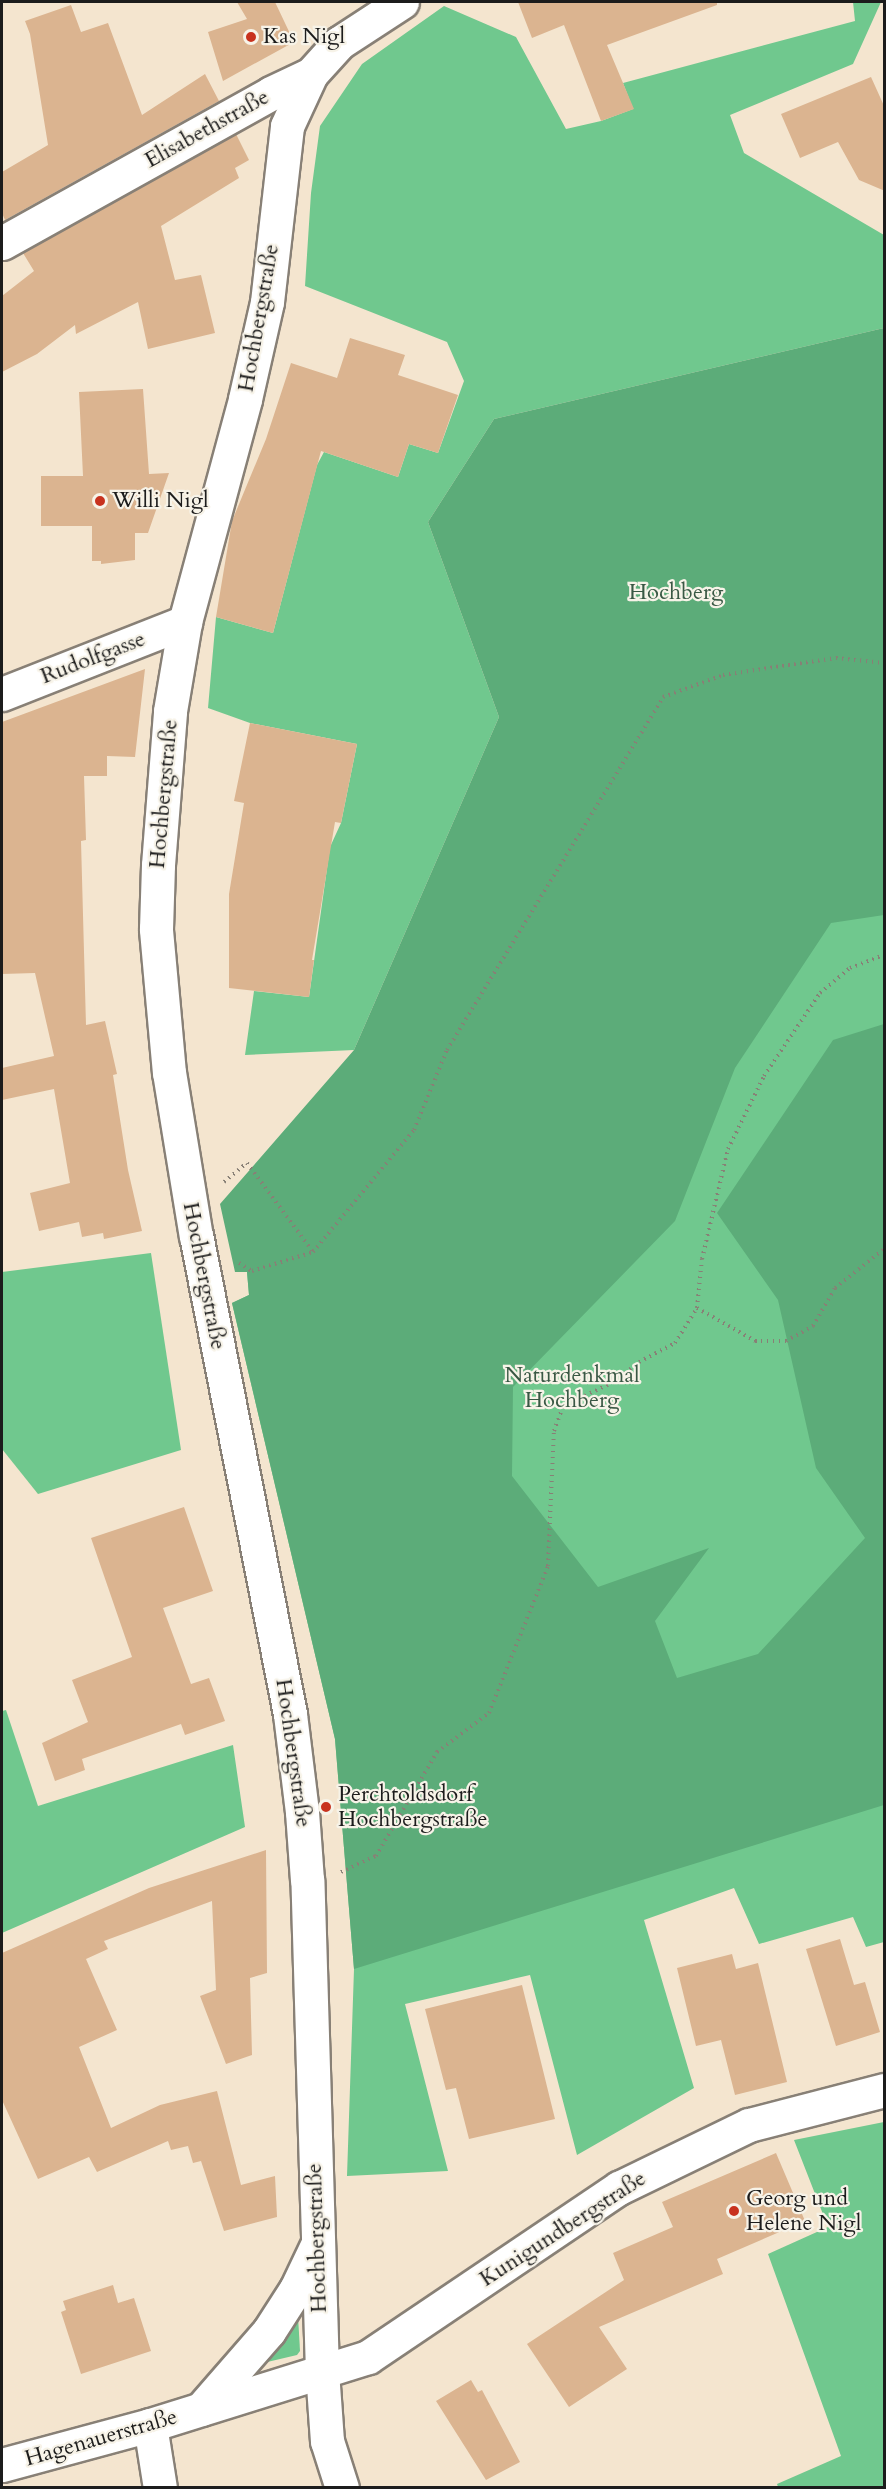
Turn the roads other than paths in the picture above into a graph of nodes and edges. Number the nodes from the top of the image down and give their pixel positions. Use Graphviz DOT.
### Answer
graph roads {
  1 [pos="402,2"];
  2 [pos="311,74"];
  3 [pos="2,243"];
  4 [pos="185,622"];
  5 [pos="2,694"];
  6 [pos="885,2090"];
  7 [pos="318,2245"];
  8 [pos="322,2372"];
  9 [pos="201,2409"];
  10 [pos="150,2425"];
  11 [pos="2,2465"];
  12 [pos="160,2487"];
  13 [pos="342,2487"];
  1 -- 2 [label="main road, Elisabethstraße"];
  2 -- 3 [label="main road, Elisabethstraße"];
  2 -- 4 [label="main road, Hochbergstraße"];
  4 -- 5 [label="main road, Rudolfgasse"];
  4 -- 7 [label="main road, Hochbergstraße"];
  6 -- 8 [label="main road, Kunigundbergstraße"];
  7 -- 8 [label="main road, Hochbergstraße"];
  7 -- 9 [label="main road, Hagenauerstraße"];
  8 -- 9 [label="main road, Hagenauerstraße"];
  8 -- 13 [label="main road, Hochbergstraße"];
  9 -- 10 [label="main road, Hagenauerstraße"];
  10 -- 11 [label="main road, Hagenauerstraße"];
  10 -- 12 [label="main road"];
}
